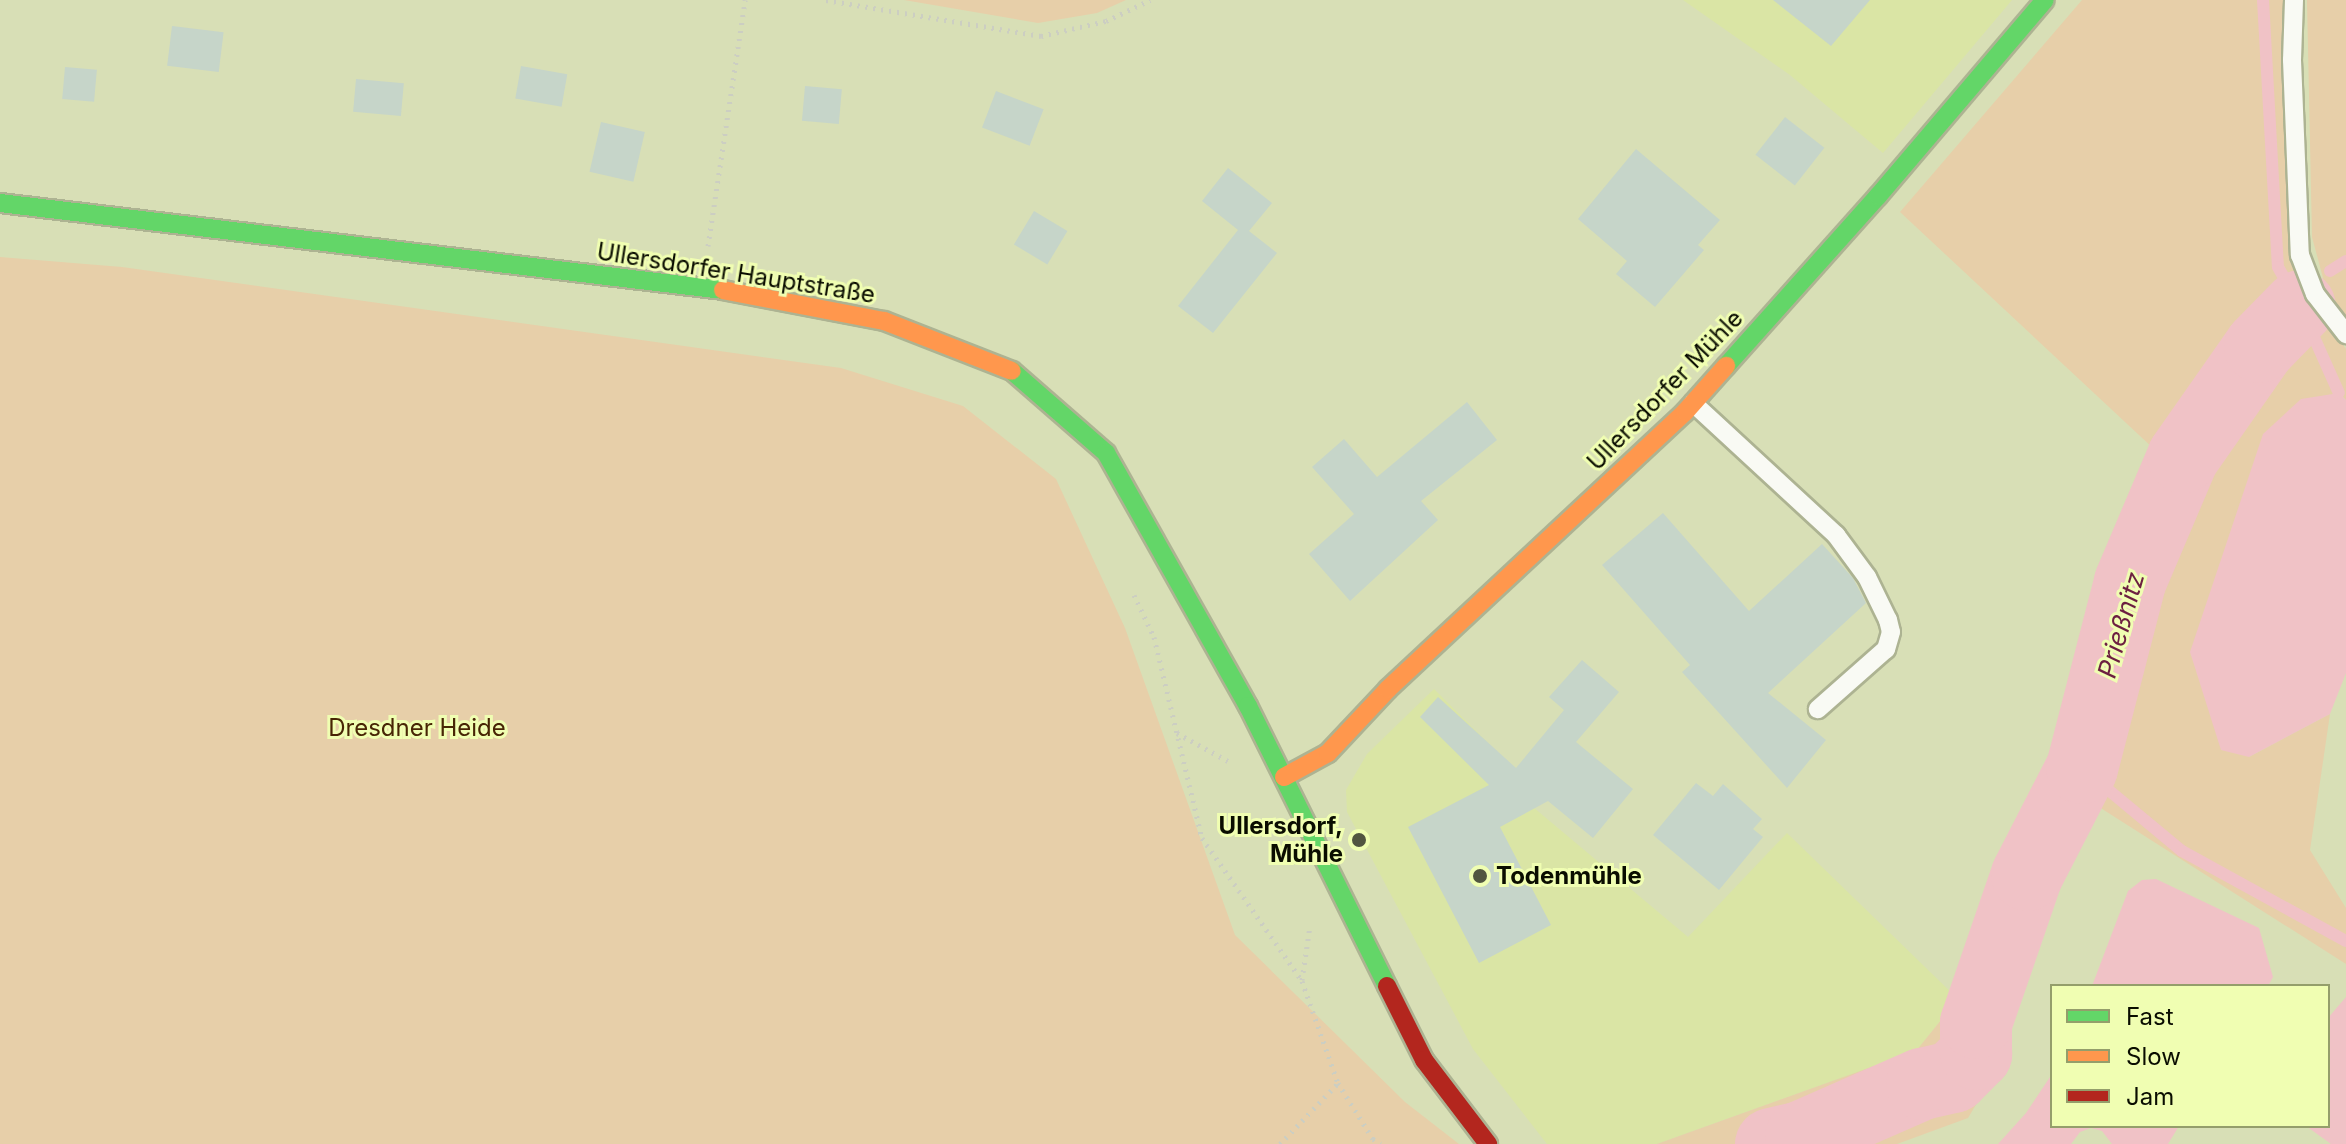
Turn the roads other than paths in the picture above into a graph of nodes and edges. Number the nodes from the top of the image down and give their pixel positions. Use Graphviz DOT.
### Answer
graph roads {
  1 [pos="2045,0"];
  2 [pos="2294,0"];
  3 [pos="0,203"];
  4 [pos="2346,334"];
  5 [pos="1693,403"];
  6 [pos="1818,709"];
  7 [pos="1284,777"];
  8 [pos="1488,1144"];
  1 -- 5 [label="main road, Ullersdorfer Mühle"];
  2 -- 4 [label="lane"];
  3 -- 7 [label="main road, Ullersdorfer Hauptstraße"];
  5 -- 6 [label="lane"];
  5 -- 7 [label="main road, Ullersdorfer Mühle"];
  7 -- 8 [label="main road, Ullersdorfer Hauptstraße"];
}
